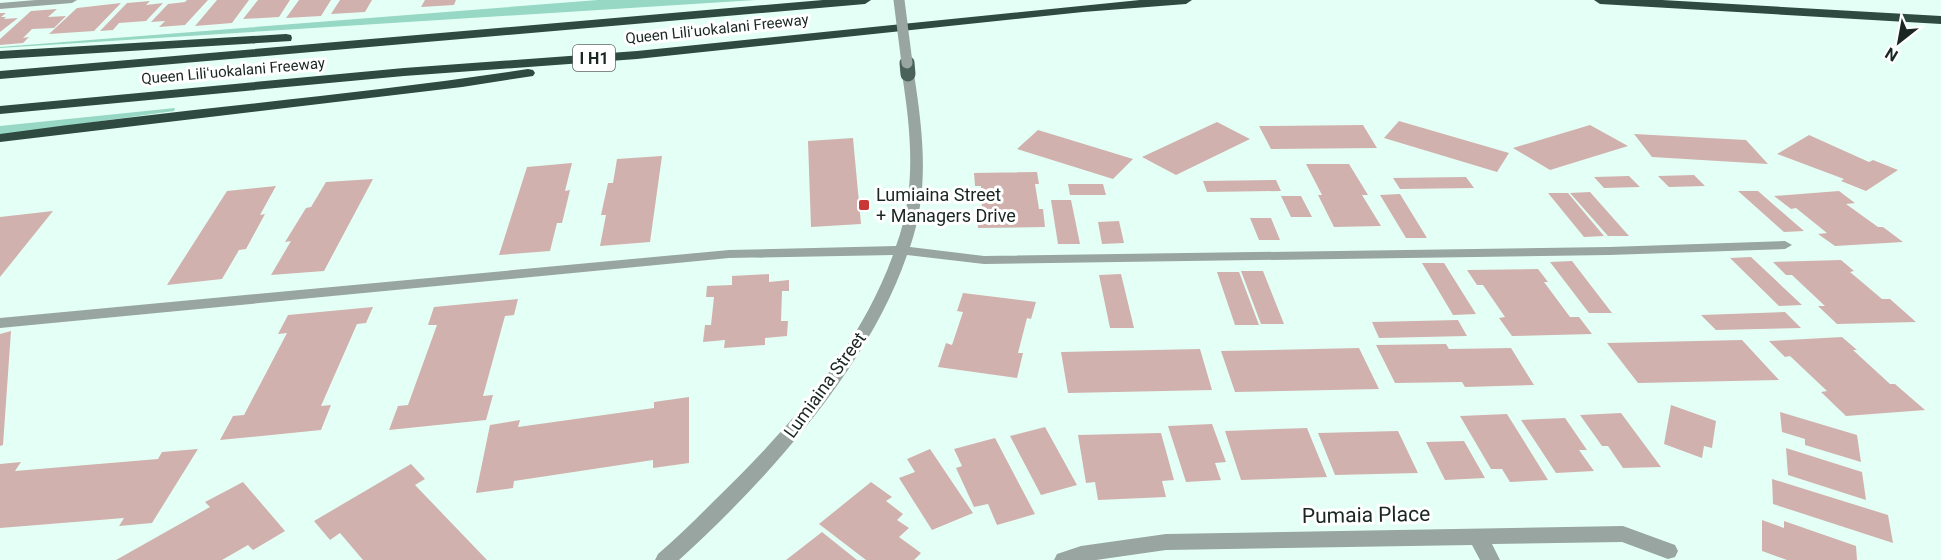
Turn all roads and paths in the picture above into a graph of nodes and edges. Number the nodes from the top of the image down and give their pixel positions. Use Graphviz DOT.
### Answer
graph roads {
  1 [pos="72,0"];
  2 [pos="865,0"];
  3 [pos="898,0"];
  4 [pos="1186,0"];
  5 [pos="1600,0"];
  6 [pos="0,6"];
  7 [pos="1941,20"];
  8 [pos="584,24"];
  9 [pos="0,55"];
  10 [pos="637,55"];
  11 [pos="0,75"];
  12 [pos="0,110"];
  13 [pos="0,138"];
  14 [pos="1785,246"];
  15 [pos="903,250"];
  16 [pos="0,323"];
  17 [pos="1478,537"];
  18 [pos="1668,551"];
  19 [pos="665,560"];
  20 [pos="1064,560"];
  21 [pos="1490,560"];
  1 -- 6 [label="street"];
  2 -- 8 [label="highway, Queen Liliʻuokalani Freeway / I H1"];
  3 -- 15 [label="street, Lumiaina Street, bridge"];
  4 -- 10 [label="highway, Queen Liliʻuokalani Freeway / I H1"];
  5 -- 7 [label="highway"];
  8 -- 9 [label="highway"];
  8 -- 11 [label="highway, Queen Liliʻuokalani Freeway / I H1"];
  10 -- 12 [label="highway, Queen Liliʻuokalani Freeway / I H1"];
  10 -- 13 [label="highway"];
  14 -- 15 [label="street"];
  15 -- 16 [label="street"];
  15 -- 19 [label="street, Lumiaina Street"];
  17 -- 18 [label="street, Pumaia Place"];
  17 -- 20 [label="street, Pumaia Place"];
  17 -- 21 [label="street"];
}
